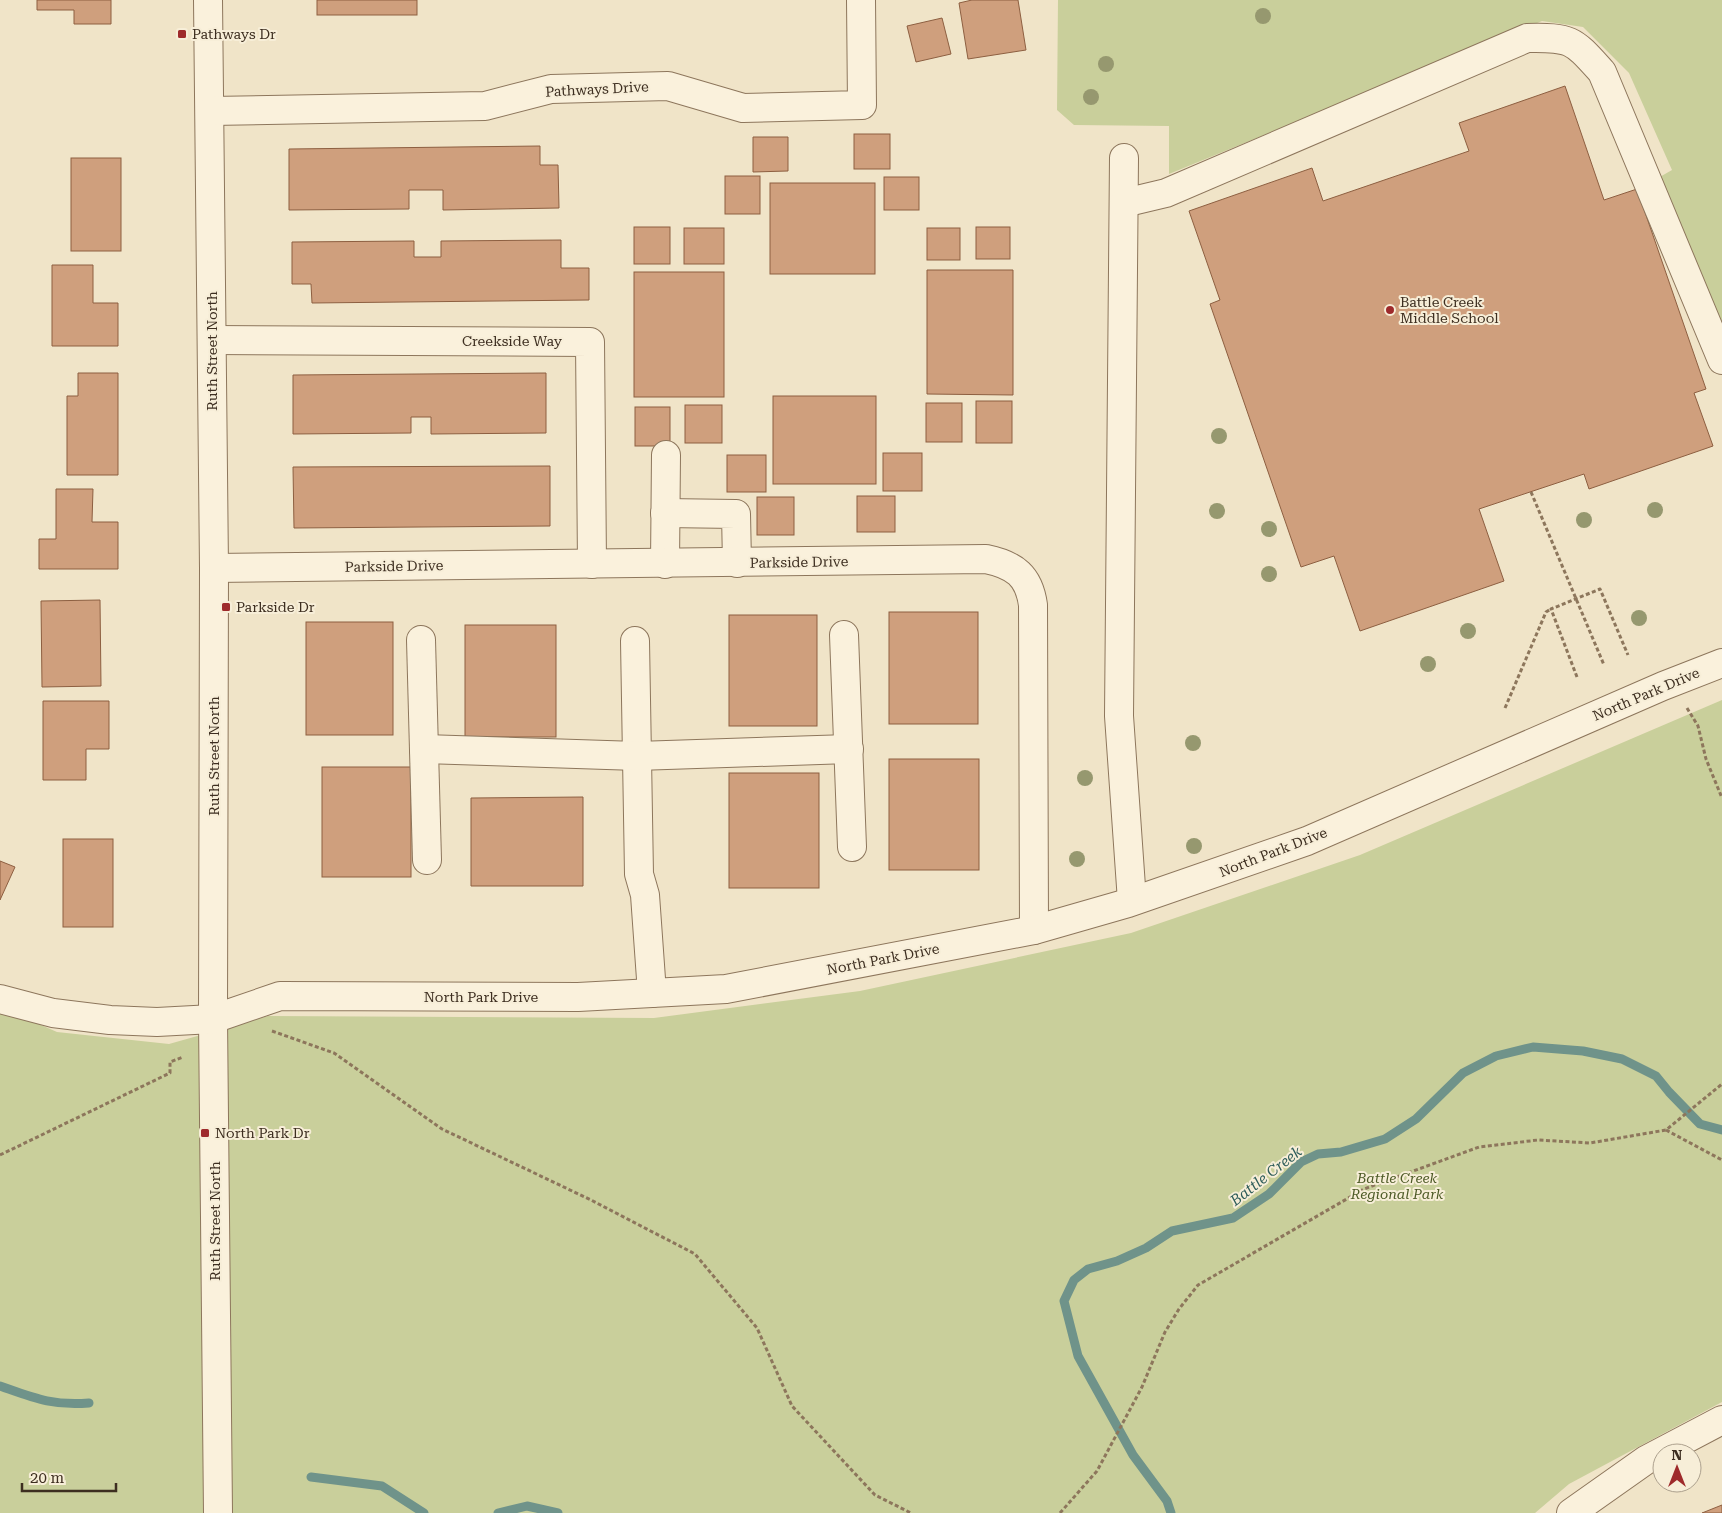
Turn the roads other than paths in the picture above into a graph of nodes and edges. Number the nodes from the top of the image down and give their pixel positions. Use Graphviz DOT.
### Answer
graph roads {
  1 [pos="208,0"];
  2 [pos="861,0"];
  3 [pos="211,111"];
  4 [pos="1124,158"];
  5 [pos="1124,203"];
  6 [pos="212,340"];
  7 [pos="1722,360"];
  8 [pos="666,455"];
  9 [pos="665,513"];
  10 [pos="737,562"];
  11 [pos="592,564"];
  12 [pos="665,564"];
  13 [pos="214,568"];
  14 [pos="844,635"];
  15 [pos="421,640"];
  16 [pos="634,641"];
  17 [pos="1722,663"];
  18 [pos="424,749"];
  19 [pos="849,749"];
  20 [pos="637,756"];
  21 [pos="852,847"];
  22 [pos="427,860"];
  23 [pos="1132,901"];
  24 [pos="1034,930"];
  25 [pos="652,994"];
  26 [pos="0,999"];
  27 [pos="213,1019"];
  28 [pos="1722,1420"];
  29 [pos="1608,1486"];
  30 [pos="218,1513"];
  31 [pos="1571,1513"];
  32 [pos="1609,1513"];
  1 -- 3 [label="street, Ruth Street North"];
  2 -- 3 [label="street, Pathways Drive"];
  3 -- 6 [label="street, Ruth Street North"];
  4 -- 5 [label="street"];
  5 -- 7 [label="street"];
  5 -- 23 [label="street"];
  6 -- 11 [label="street, Creekside Way"];
  6 -- 13 [label="street, Ruth Street North"];
  8 -- 9 [label="street"];
  9 -- 10 [label="street"];
  9 -- 12 [label="street"];
  10 -- 12 [label="street, Parkside Drive"];
  10 -- 24 [label="street, Parkside Drive"];
  11 -- 12 [label="street, Parkside Drive"];
  11 -- 13 [label="street, Parkside Drive"];
  13 -- 27 [label="street, Ruth Street North"];
  14 -- 19 [label="street"];
  15 -- 18 [label="street"];
  16 -- 20 [label="street"];
  17 -- 23 [label="street, North Park Drive"];
  18 -- 20 [label="street"];
  18 -- 22 [label="street"];
  19 -- 20 [label="street"];
  19 -- 21 [label="street"];
  20 -- 25 [label="street"];
  23 -- 24 [label="street, North Park Drive"];
  24 -- 25 [label="street, North Park Drive"];
  25 -- 27 [label="street, North Park Drive"];
  26 -- 27 [label="street, North Park Drive"];
  27 -- 30 [label="street, Ruth Street North"];
  28 -- 29 [label="street"];
  29 -- 31 [label="street"];
  29 -- 32 [label="street"];
}
